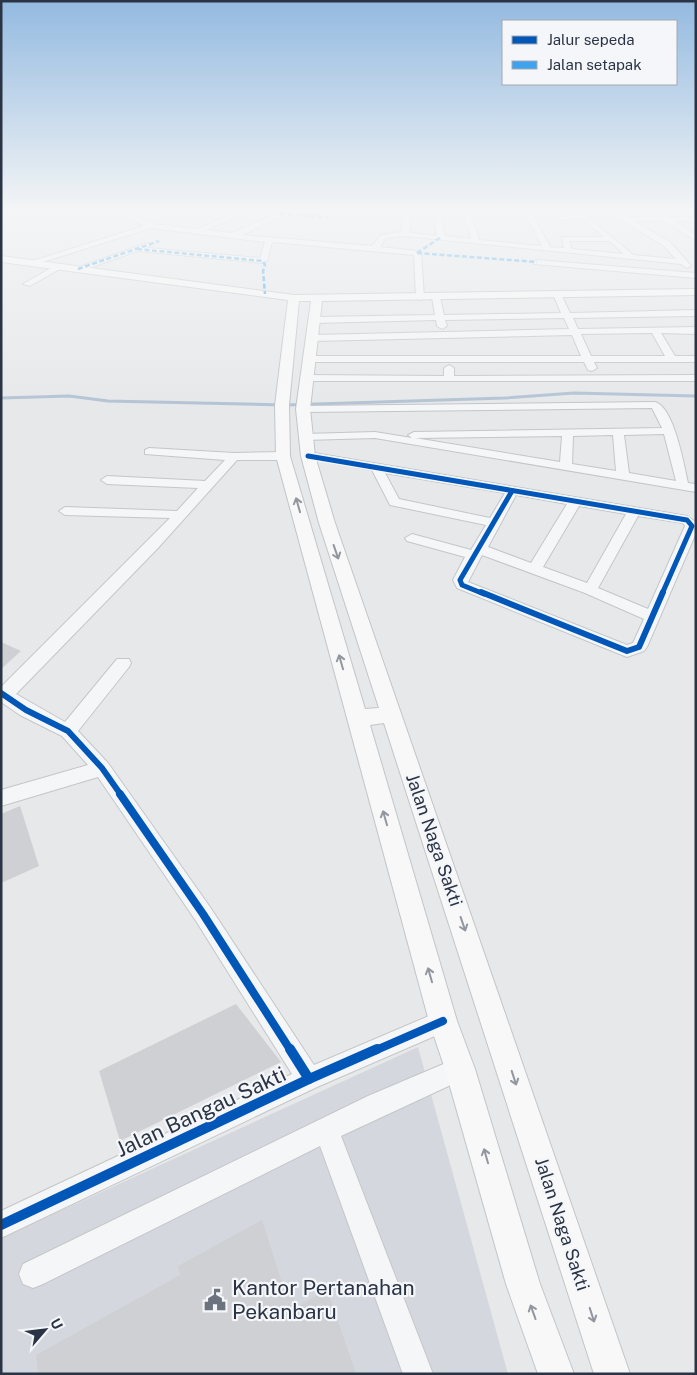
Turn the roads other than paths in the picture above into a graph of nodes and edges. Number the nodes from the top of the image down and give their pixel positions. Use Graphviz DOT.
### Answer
graph roads {
  1 [pos="42,276"];
  2 [pos="131,276"];
  3 [pos="419,276"];
  4 [pos="27,284"];
  5 [pos="696,292"];
  6 [pos="556,294"];
  7 [pos="420,297"];
  8 [pos="436,297"];
  9 [pos="294,298"];
  10 [pos="317,298"];
  11 [pos="682,313"];
  12 [pos="696,313"];
  13 [pos="568,316"];
  14 [pos="440,318"];
  15 [pos="315,320"];
  16 [pos="695,329"];
  17 [pos="655,330"];
  18 [pos="574,331"];
  19 [pos="363,336"];
  20 [pos="313,338"];
  21 [pos="620,338"];
  22 [pos="488,346"];
  23 [pos="404,347"];
  24 [pos="447,347"];
  25 [pos="309,359"];
  26 [pos="365,359"];
  27 [pos="631,359"];
  28 [pos="672,359"];
  29 [pos="696,359"];
  30 [pos="588,360"];
  31 [pos="305,378"];
  32 [pos="696,378"];
  33 [pos="449,379"];
  34 [pos="597,379"];
  35 [pos="303,409"];
  36 [pos="512,432"];
  37 [pos="568,432"];
  38 [pos="618,432"];
  39 [pos="668,432"];
  40 [pos="387,435"];
  41 [pos="305,437"];
  42 [pos="149,452"];
  43 [pos="283,456"];
  44 [pos="308,456"];
  45 [pos="234,457"];
  46 [pos="516,459"];
  47 [pos="566,467"];
  48 [pos="378,468"];
  49 [pos="624,477"];
  50 [pos="107,480"];
  51 [pos="209,484"];
  52 [pos="683,486"];
  53 [pos="696,488"];
  54 [pos="512,491"];
  55 [pos="575,501"];
  56 [pos="65,511"];
  57 [pos="634,511"];
  58 [pos="181,514"];
  59 [pos="494,522"];
  60 [pos="412,538"];
  61 [pos="476,552"];
  62 [pos="535,569"];
  63 [pos="590,590"];
  64 [pos="651,616"];
  65 [pos="123,663"];
  66 [pos="4,693"];
  67 [pos="391,712"];
  68 [pos="357,718"];
  69 [pos="68,731"];
  70 [pos="102,768"];
  71 [pos="1,798"];
  72 [pos="444,1021"];
  73 [pos="460,1069"];
  74 [pos="309,1079"];
  75 [pos="326,1130"];
  76 [pos="1,1225"];
  77 [pos="33,1274"];
  78 [pos="418,1374"];
  79 [pos="556,1374"];
  80 [pos="612,1374"];
  1 -- 4 [label="street"];
  2 -- 9 [label="main road"];
  3 -- 7 [label="street"];
  5 -- 6 [label="main road"];
  6 -- 8 [label="main road"];
  6 -- 13 [label="street"];
  7 -- 8 [label="main road"];
  7 -- 10 [label="main road"];
  8 -- 14 [label="street"];
  9 -- 10 [label="main road"];
  9 -- 43 [label="main road"];
  10 -- 15 [label="main road, Jalan Naga Sakti"];
  11 -- 12 [label="street"];
  11 -- 13 [label="street"];
  11 -- 16 [label="street"];
  13 -- 14 [label="street"];
  13 -- 18 [label="street"];
  14 -- 15 [label="street"];
  14 -- 24 [label="street"];
  15 -- 20 [label="main road, Jalan Naga Sakti"];
  16 -- 17 [label="street"];
  17 -- 21 [label="street"];
  17 -- 28 [label="street"];
  18 -- 21 [label="street"];
  18 -- 22 [label="street"];
  18 -- 30 [label="street"];
  19 -- 20 [label="street"];
  19 -- 23 [label="street"];
  19 -- 26 [label="street"];
  20 -- 25 [label="main road, Jalan Naga Sakti"];
  21 -- 27 [label="street"];
  22 -- 24 [label="street"];
  22 -- 24 [label="street"];
  22 -- 30 [label="street"];
  23 -- 24 [label="street"];
  23 -- 24 [label="street"];
  23 -- 26 [label="street"];
  24 -- 33 [label="street"];
  25 -- 26 [label="street"];
  25 -- 31 [label="main road, Jalan Naga Sakti"];
  27 -- 28 [label="street"];
  27 -- 30 [label="street"];
  28 -- 29 [label="street"];
  30 -- 34 [label="street"];
  31 -- 33 [label="street"];
  31 -- 35 [label="main road, Jalan Naga Sakti"];
  32 -- 34 [label="street"];
  33 -- 34 [label="street"];
  35 -- 39 [label="street"];
  35 -- 41 [label="main road, Jalan Naga Sakti"];
  36 -- 37 [label="street"];
  36 -- 40 [label="street"];
  36 -- 46 [label="street"];
  37 -- 38 [label="street"];
  37 -- 47 [label="street"];
  38 -- 39 [label="street"];
  38 -- 49 [label="street"];
  39 -- 52 [label="street"];
  40 -- 41 [label="street"];
  40 -- 46 [label="street"];
  41 -- 44 [label="main road, Jalan Naga Sakti"];
  42 -- 45 [label="street"];
  43 -- 45 [label="street"];
  68 -- 43 [label="main road, one-way"];
  44 -- 48 [label="street"];
  44 -- 67 [label="main road, Jalan Naga Sakti, one-way"];
  45 -- 51 [label="street"];
  46 -- 47 [label="street"];
  47 -- 49 [label="street"];
  48 -- 54 [label="street"];
  48 -- 59 [label="street"];
  49 -- 52 [label="street"];
  50 -- 51 [label="street"];
  51 -- 58 [label="street"];
  52 -- 53 [label="street"];
  54 -- 55 [label="street"];
  54 -- 59 [label="street"];
  55 -- 57 [label="street"];
  55 -- 62 [label="street"];
  56 -- 58 [label="street"];
  57 -- 63 [label="street"];
  57 -- 64 [label="street"];
  58 -- 66 [label="street"];
  59 -- 61 [label="street"];
  60 -- 61 [label="street"];
  61 -- 62 [label="street"];
  61 -- 64 [label="street"];
  62 -- 63 [label="street"];
  63 -- 64 [label="street"];
  65 -- 69 [label="street"];
  66 -- 69 [label="street"];
  67 -- 68 [label="main road"];
  67 -- 80 [label="main road, Jalan Naga Sakti, one-way"];
  72 -- 68 [label="main road, one-way"];
  69 -- 70 [label="street"];
  70 -- 71 [label="street"];
  70 -- 74 [label="street"];
  72 -- 73 [label="main road"];
  72 -- 74 [label="street, Jalan Bangau Sakti"];
  73 -- 75 [label="street"];
  79 -- 73 [label="main road, one-way"];
  74 -- 76 [label="street, Jalan Bangau Sakti"];
  75 -- 77 [label="street"];
  75 -- 78 [label="street"];
}
